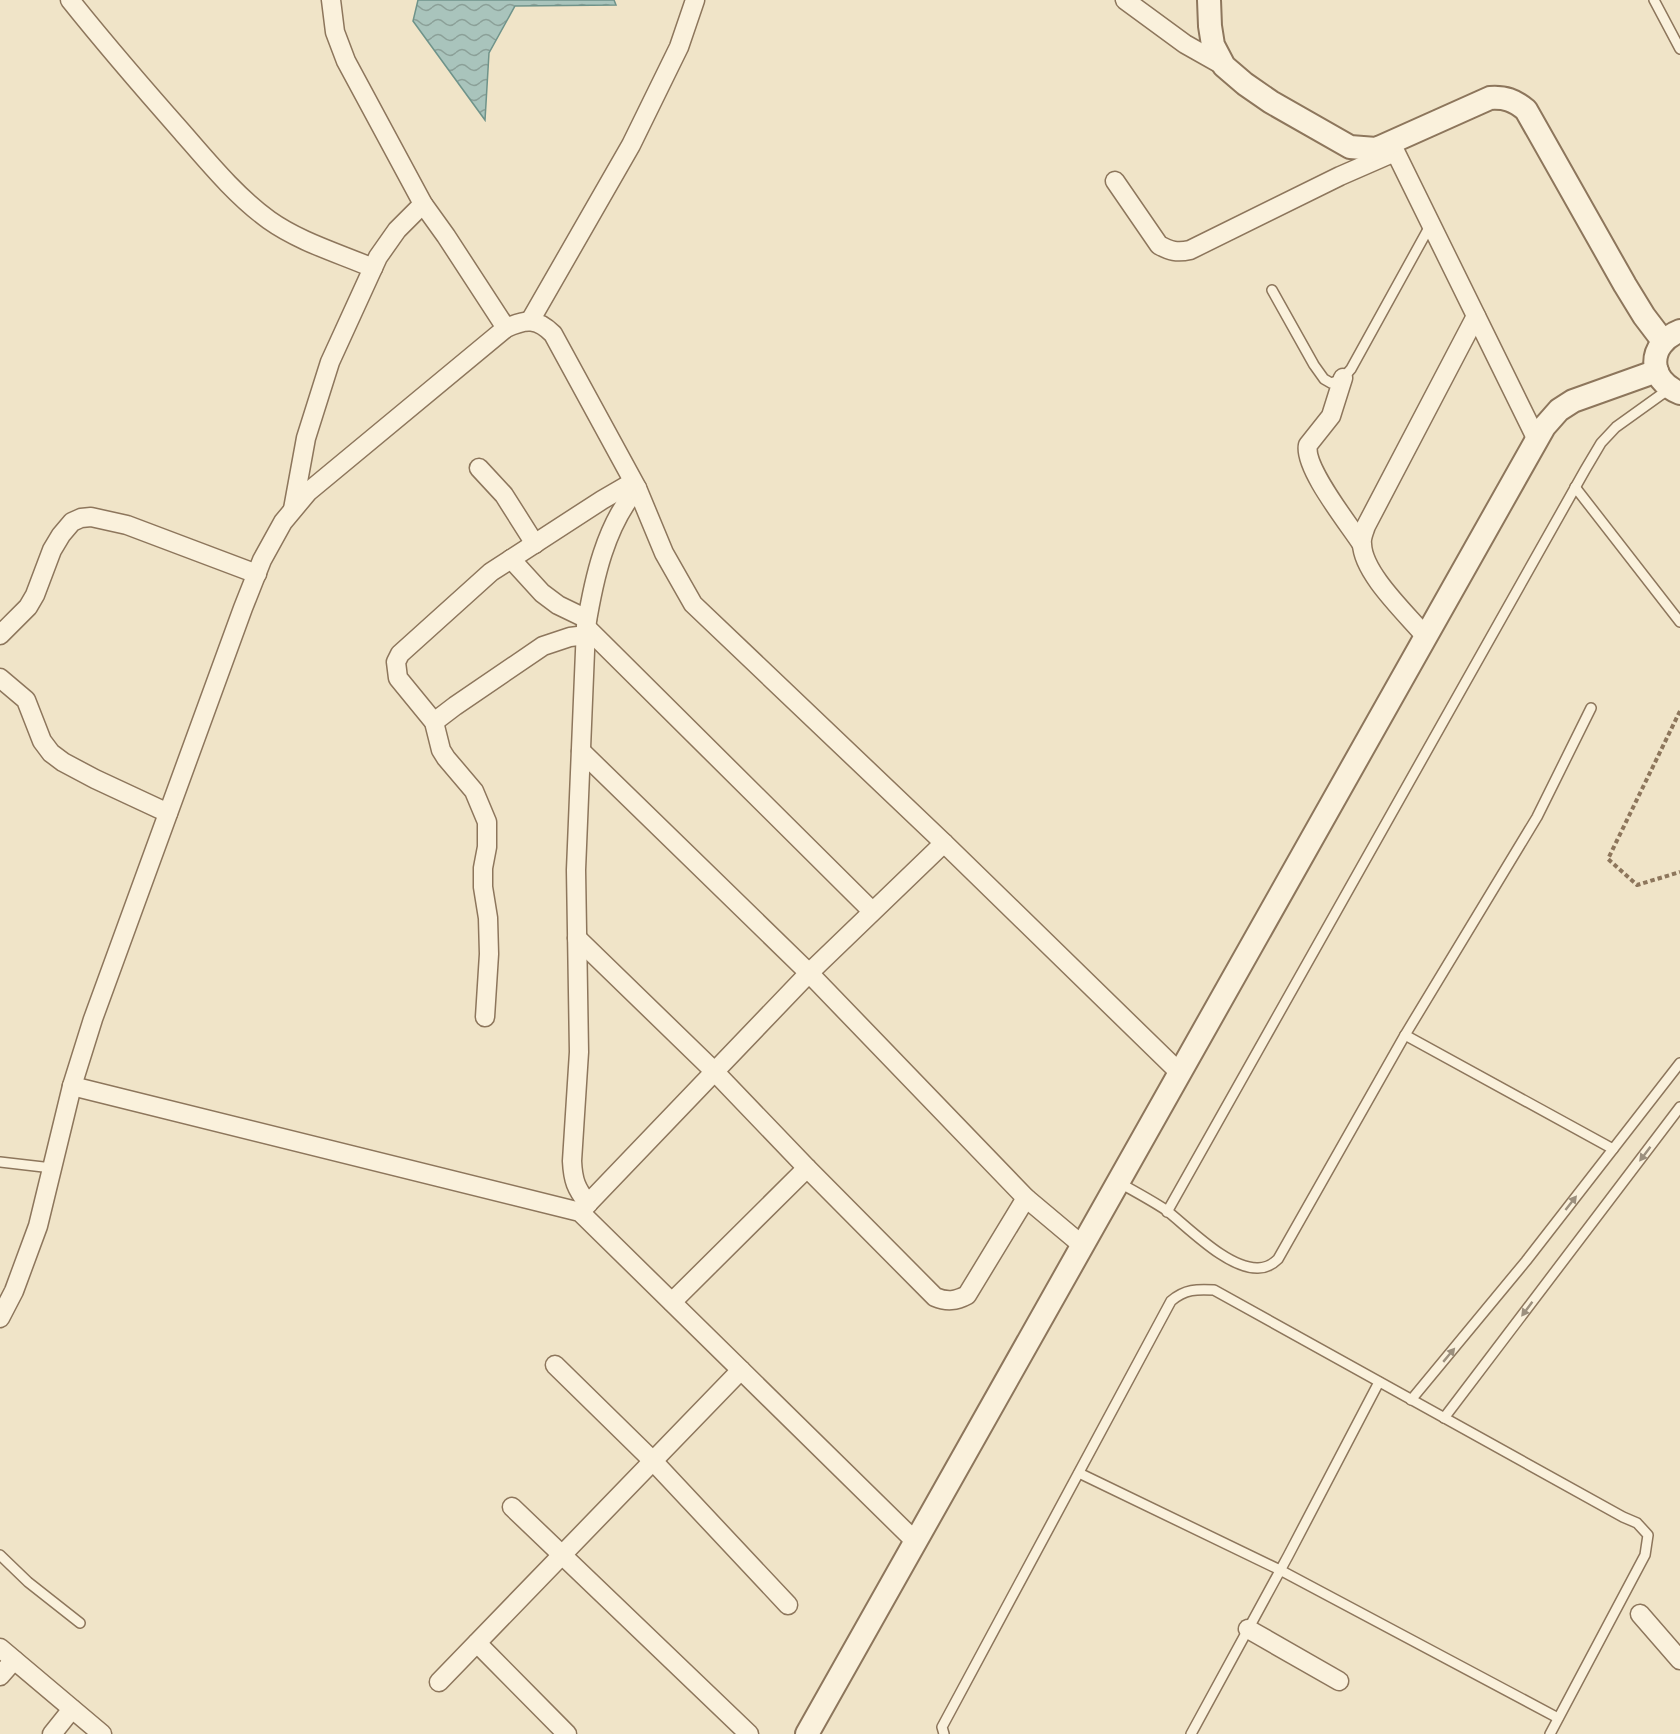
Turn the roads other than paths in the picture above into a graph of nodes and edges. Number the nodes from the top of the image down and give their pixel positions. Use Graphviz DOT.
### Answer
graph roads {
  1 [pos="70,0"];
  2 [pos="331,0"];
  3 [pos="695,0"];
  4 [pos="1125,0"];
  5 [pos="1209,0"];
  6 [pos="1654,0"];
  7 [pos="1680,49"];
  8 [pos="1224,66"];
  9 [pos="1393,148"];
  10 [pos="1115,181"];
  11 [pos="423,204"];
  12 [pos="1431,224"];
  13 [pos="373,268"];
  14 [pos="1272,290"];
  15 [pos="1476,316"];
  16 [pos="530,321"];
  17 [pos="506,328"];
  18 [pos="1672,336"];
  19 [pos="1343,378"];
  20 [pos="1669,384"];
  21 [pos="1537,440"];
  22 [pos="479,468"];
  23 [pos="635,485"];
  24 [pos="1575,488"];
  25 [pos="292,511"];
  26 [pos="535,543"];
  27 [pos="1361,543"];
  28 [pos="511,559"];
  29 [pos="256,574"];
  30 [pos="1680,622"];
  31 [pos="587,627"];
  32 [pos="0,635"];
  33 [pos="1426,637"];
  34 [pos="0,678"];
  35 [pos="1592,708"];
  36 [pos="434,722"];
  37 [pos="581,751"];
  38 [pos="168,813"];
  39 [pos="944,843"];
  40 [pos="872,911"];
  41 [pos="577,938"];
  42 [pos="809,973"];
  43 [pos="485,1017"];
  44 [pos="1405,1035"];
  45 [pos="1680,1063"];
  46 [pos="714,1071"];
  47 [pos="1180,1073"];
  48 [pos="72,1086"];
  49 [pos="1680,1107"];
  50 [pos="1613,1149"];
  51 [pos="0,1162"];
  52 [pos="52,1168"];
  53 [pos="807,1168"];
  54 [pos="1118,1182"];
  55 [pos="1026,1198"];
  56 [pos="584,1208"];
  57 [pos="1167,1212"];
  58 [pos="1082,1245"];
  59 [pos="672,1302"];
  60 [pos="0,1318"];
  61 [pos="555,1365"];
  62 [pos="741,1370"];
  63 [pos="1379,1382"];
  64 [pos="1411,1400"];
  65 [pos="1444,1418"];
  66 [pos="653,1461"];
  67 [pos="1078,1473"];
  68 [pos="512,1507"];
  69 [pos="915,1541"];
  70 [pos="0,1555"];
  71 [pos="562,1555"];
  72 [pos="1280,1570"];
  73 [pos="789,1605"];
  74 [pos="1641,1614"];
  75 [pos="80,1623"];
  76 [pos="1248,1629"];
  77 [pos="477,1643"];
  78 [pos="7,1654"];
  79 [pos="1680,1660"];
  80 [pos="0,1676"];
  81 [pos="1339,1681"];
  82 [pos="439,1682"];
  83 [pos="72,1709"];
  84 [pos="1558,1718"];
  85 [pos="52,1734"];
  86 [pos="102,1734"];
  87 [pos="567,1734"];
  88 [pos="749,1734"];
  89 [pos="807,1734"];
  90 [pos="944,1734"];
  91 [pos="1191,1734"];
  92 [pos="1550,1734"];
  1 -- 13 [label="street"];
  2 -- 11 [label="street"];
  3 -- 16 [label="street"];
  4 -- 8 [label="street"];
  5 -- 8 [label="street"];
  6 -- 7 [label="lane"];
  8 -- 9 [label="street"];
  9 -- 10 [label="street"];
  9 -- 12 [label="street"];
  9 -- 18 [label="street"];
  11 -- 13 [label="street"];
  11 -- 17 [label="street"];
  12 -- 15 [label="street"];
  12 -- 19 [label="lane"];
  13 -- 25 [label="street"];
  14 -- 19 [label="lane"];
  15 -- 21 [label="street"];
  15 -- 27 [label="street"];
  16 -- 17 [label="street"];
  16 -- 23 [label="street"];
  17 -- 25 [label="street"];
  18 -- 20 [label="street"];
  19 -- 27 [label="street"];
  20 -- 21 [label="street"];
  20 -- 24 [label="lane"];
  21 -- 33 [label="street"];
  22 -- 26 [label="street"];
  23 -- 26 [label="street"];
  23 -- 31 [label="street"];
  23 -- 39 [label="street"];
  24 -- 30 [label="lane"];
  24 -- 57 [label="lane"];
  25 -- 29 [label="street"];
  26 -- 28 [label="street"];
  27 -- 33 [label="street"];
  28 -- 31 [label="street"];
  28 -- 36 [label="street"];
  29 -- 32 [label="street"];
  29 -- 38 [label="street"];
  31 -- 36 [label="street"];
  31 -- 37 [label="street"];
  31 -- 40 [label="street"];
  33 -- 47 [label="street"];
  34 -- 38 [label="street"];
  35 -- 44 [label="lane"];
  36 -- 43 [label="street"];
  37 -- 41 [label="street"];
  37 -- 42 [label="street"];
  38 -- 48 [label="street"];
  39 -- 40 [label="street"];
  39 -- 47 [label="street"];
  40 -- 42 [label="street"];
  41 -- 46 [label="street"];
  41 -- 56 [label="street"];
  42 -- 46 [label="street"];
  42 -- 55 [label="street"];
  44 -- 50 [label="lane"];
  44 -- 57 [label="lane"];
  45 -- 50 [label="lane"];
  46 -- 53 [label="street"];
  46 -- 56 [label="street"];
  47 -- 54 [label="street"];
  48 -- 52 [label="street"];
  48 -- 56 [label="street"];
  49 -- 65 [label="lane, one-way"];
  64 -- 50 [label="lane, one-way"];
  51 -- 52 [label="lane"];
  52 -- 60 [label="street"];
  53 -- 55 [label="street"];
  53 -- 59 [label="street"];
  54 -- 57 [label="lane"];
  54 -- 58 [label="street"];
  55 -- 58 [label="street"];
  56 -- 59 [label="street"];
  58 -- 69 [label="street"];
  59 -- 62 [label="street"];
  61 -- 66 [label="street"];
  62 -- 66 [label="street"];
  62 -- 69 [label="street"];
  63 -- 64 [label="lane"];
  63 -- 67 [label="lane"];
  63 -- 72 [label="lane"];
  64 -- 65 [label="lane"];
  65 -- 84 [label="lane"];
  66 -- 71 [label="street"];
  66 -- 73 [label="street"];
  67 -- 72 [label="lane"];
  67 -- 90 [label="lane"];
  68 -- 71 [label="street"];
  69 -- 89 [label="street"];
  70 -- 75 [label="lane"];
  71 -- 77 [label="street"];
  71 -- 88 [label="street"];
  72 -- 76 [label="lane"];
  72 -- 84 [label="lane"];
  74 -- 79 [label="street"];
  76 -- 81 [label="street"];
  76 -- 91 [label="lane"];
  77 -- 82 [label="street"];
  77 -- 87 [label="street"];
  78 -- 80 [label="street"];
  78 -- 83 [label="street"];
  83 -- 85 [label="street"];
  83 -- 86 [label="street"];
  84 -- 92 [label="lane"];
}
